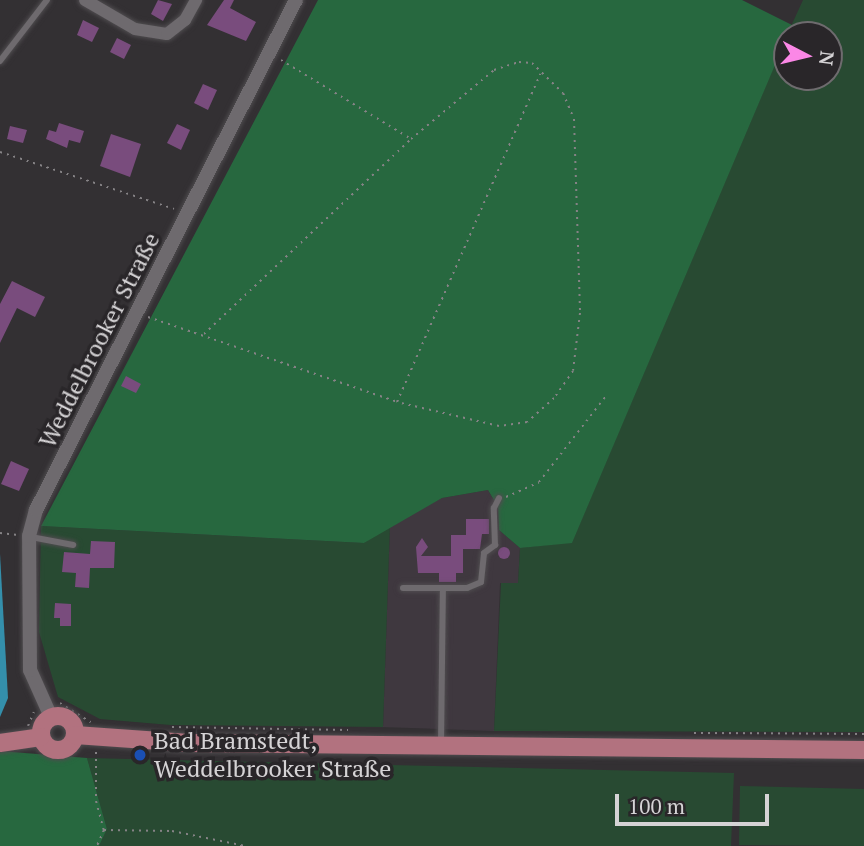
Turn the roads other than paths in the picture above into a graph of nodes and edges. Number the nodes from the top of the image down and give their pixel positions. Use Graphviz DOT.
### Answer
graph roads {
  1 [pos="47,0"];
  2 [pos="85,0"];
  3 [pos="196,0"];
  4 [pos="296,0"];
  5 [pos="0,61"];
  6 [pos="499,498"];
  7 [pos="29,536"];
  8 [pos="73,545"];
  9 [pos="403,588"];
  10 [pos="443,588"];
  11 [pos="47,710"];
  12 [pos="34,732"];
  13 [pos="75,735"];
  14 [pos="0,743"];
  15 [pos="441,747"];
  16 [pos="864,750"];
  1 -- 5 [label="lane"];
  2 -- 3 [label="street"];
  4 -- 7 [label="street, Weddelbrooker Straße"];
  6 -- 10 [label="lane"];
  7 -- 8 [label="lane"];
  7 -- 11 [label="street, Weddelbrooker Straße"];
  9 -- 10 [label="lane"];
  10 -- 15 [label="lane"];
  11 -- 12 [label="main road"];
  11 -- 13 [label="main road"];
  12 -- 13 [label="main road"];
  12 -- 14 [label="main road"];
  13 -- 15 [label="main road"];
  15 -- 16 [label="main road"];
}
